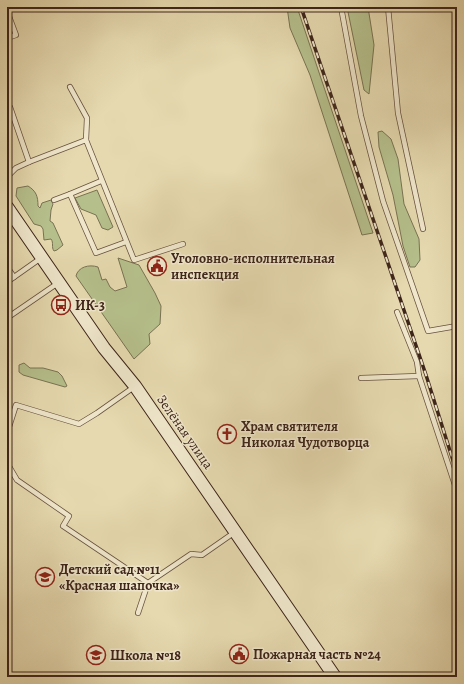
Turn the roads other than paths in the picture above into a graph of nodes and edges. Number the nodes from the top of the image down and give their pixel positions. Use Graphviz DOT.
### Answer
graph roads {
  1 [pos="340,7"];
  2 [pos="388,7"];
  3 [pos="7,11"];
  4 [pos="7,38"];
  5 [pos="70,87"];
  6 [pos="7,108"];
  7 [pos="86,140"];
  8 [pos="29,162"];
  9 [pos="7,177"];
  10 [pos="101,181"];
  11 [pos="70,194"];
  12 [pos="54,200"];
  13 [pos="7,207"];
  14 [pos="423,229"];
  15 [pos="126,242"];
  16 [pos="183,244"];
  17 [pos="42,257"];
  18 [pos="7,267"];
  19 [pos="14,277"];
  20 [pos="7,282"];
  21 [pos="60,282"];
  22 [pos="397,312"];
  23 [pos="7,318"];
  24 [pos="457,326"];
  25 [pos="419,376"];
  26 [pos="361,378"];
  27 [pos="135,386"];
  28 [pos="7,433"];
  29 [pos="7,463"];
  30 [pos="457,491"];
  31 [pos="235,532"];
  32 [pos="148,583"];
  33 [pos="138,613"];
  34 [pos="335,677"];
  1 -- 24 [label="lane"];
  2 -- 14 [label="lane"];
  3 -- 4 [label="lane"];
  5 -- 7 [label="lane"];
  6 -- 8 [label="lane"];
  7 -- 8 [label="lane"];
  7 -- 10 [label="lane"];
  8 -- 9 [label="lane"];
  10 -- 11 [label="lane"];
  10 -- 15 [label="lane"];
  11 -- 12 [label="lane"];
  11 -- 15 [label="lane"];
  13 -- 17 [label="main road, Зелёная улица"];
  15 -- 16 [label="lane"];
  17 -- 19 [label="lane"];
  17 -- 21 [label="main road, Зелёная улица"];
  18 -- 19 [label="lane"];
  19 -- 20 [label="lane"];
  21 -- 23 [label="lane"];
  21 -- 27 [label="main road, Зелёная улица"];
  22 -- 25 [label="lane"];
  25 -- 26 [label="lane"];
  25 -- 30 [label="lane"];
  27 -- 28 [label="lane"];
  27 -- 31 [label="main road, Зелёная улица"];
  29 -- 32 [label="lane"];
  31 -- 32 [label="lane"];
  31 -- 34 [label="main road, Зелёная улица"];
  32 -- 33 [label="lane"];
}
